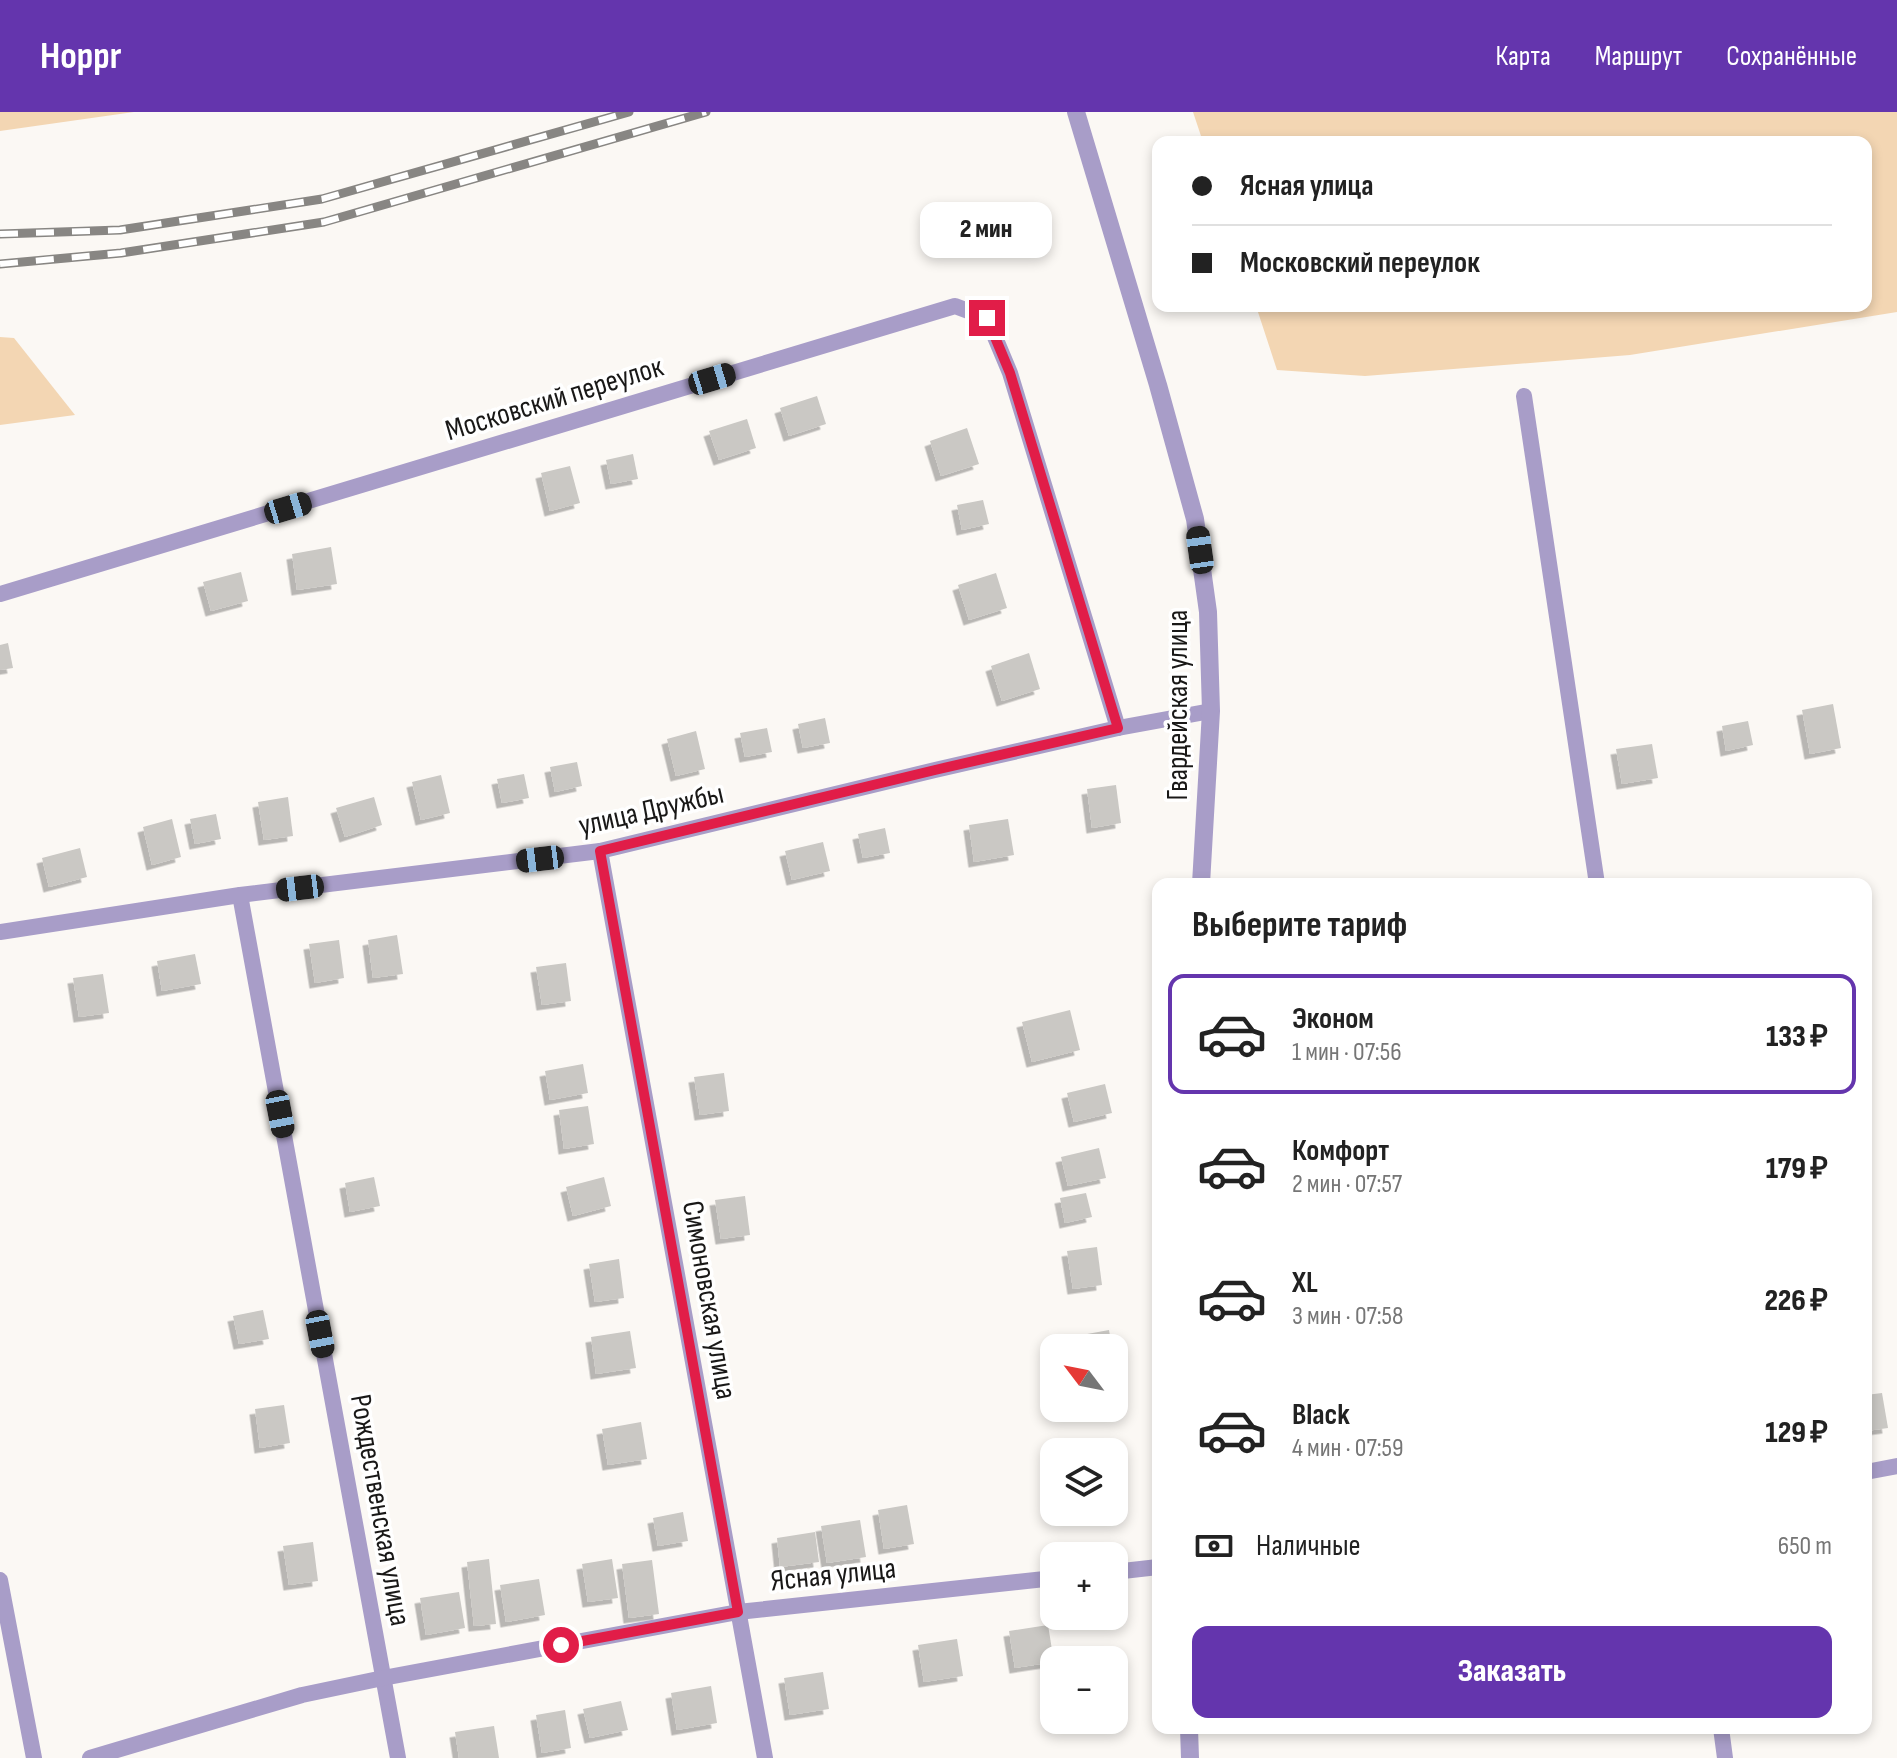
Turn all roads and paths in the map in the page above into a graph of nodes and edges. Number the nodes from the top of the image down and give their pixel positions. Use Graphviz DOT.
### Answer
graph roads {
  1 [pos="1076,112"];
  2 [pos="1524,396"];
  3 [pos="0,594"];
  4 [pos="1211,711"];
  5 [pos="1118,728"];
  6 [pos="600,851"];
  7 [pos="1201,878"];
  8 [pos="1596,878"];
  9 [pos="240,895"];
  10 [pos="0,932"];
  11 [pos="1897,1466"];
  12 [pos="1872,1471"];
  13 [pos="1152,1568"];
  14 [pos="1128,1570"];
  15 [pos="0,1580"];
  16 [pos="1040,1580"];
  17 [pos="738,1612"];
  18 [pos="383,1678"];
  19 [pos="1189,1734"];
  20 [pos="1722,1734"];
  21 [pos="34,1758"];
  22 [pos="90,1758"];
  23 [pos="398,1758"];
  24 [pos="765,1758"];
  25 [pos="1190,1758"];
  26 [pos="1725,1758"];
  1 -- 4 [label="street, Гвардейская улица"];
  2 -- 8 [label="street"];
  3 -- 5 [label="street, Московский переулок"];
  4 -- 5 [label="street, улица Дружбы"];
  4 -- 7 [label="street, Гвардейская улица"];
  5 -- 6 [label="street, улица Дружбы"];
  6 -- 9 [label="street, улица Дружбы"];
  6 -- 17 [label="street, Симоновская улица"];
  9 -- 10 [label="street, улица Дружбы"];
  9 -- 18 [label="street, Рождественская улица"];
  11 -- 12 [label="street"];
  13 -- 14 [label="street"];
  15 -- 21 [label="street"];
  16 -- 17 [label="street, Ясная улица"];
  17 -- 18 [label="street, Ясная улица"];
  17 -- 24 [label="street, Симоновская улица"];
  18 -- 22 [label="street, Ясная улица"];
  18 -- 23 [label="street, Рождественская улица"];
  19 -- 25 [label="street"];
  20 -- 26 [label="street"];
}
